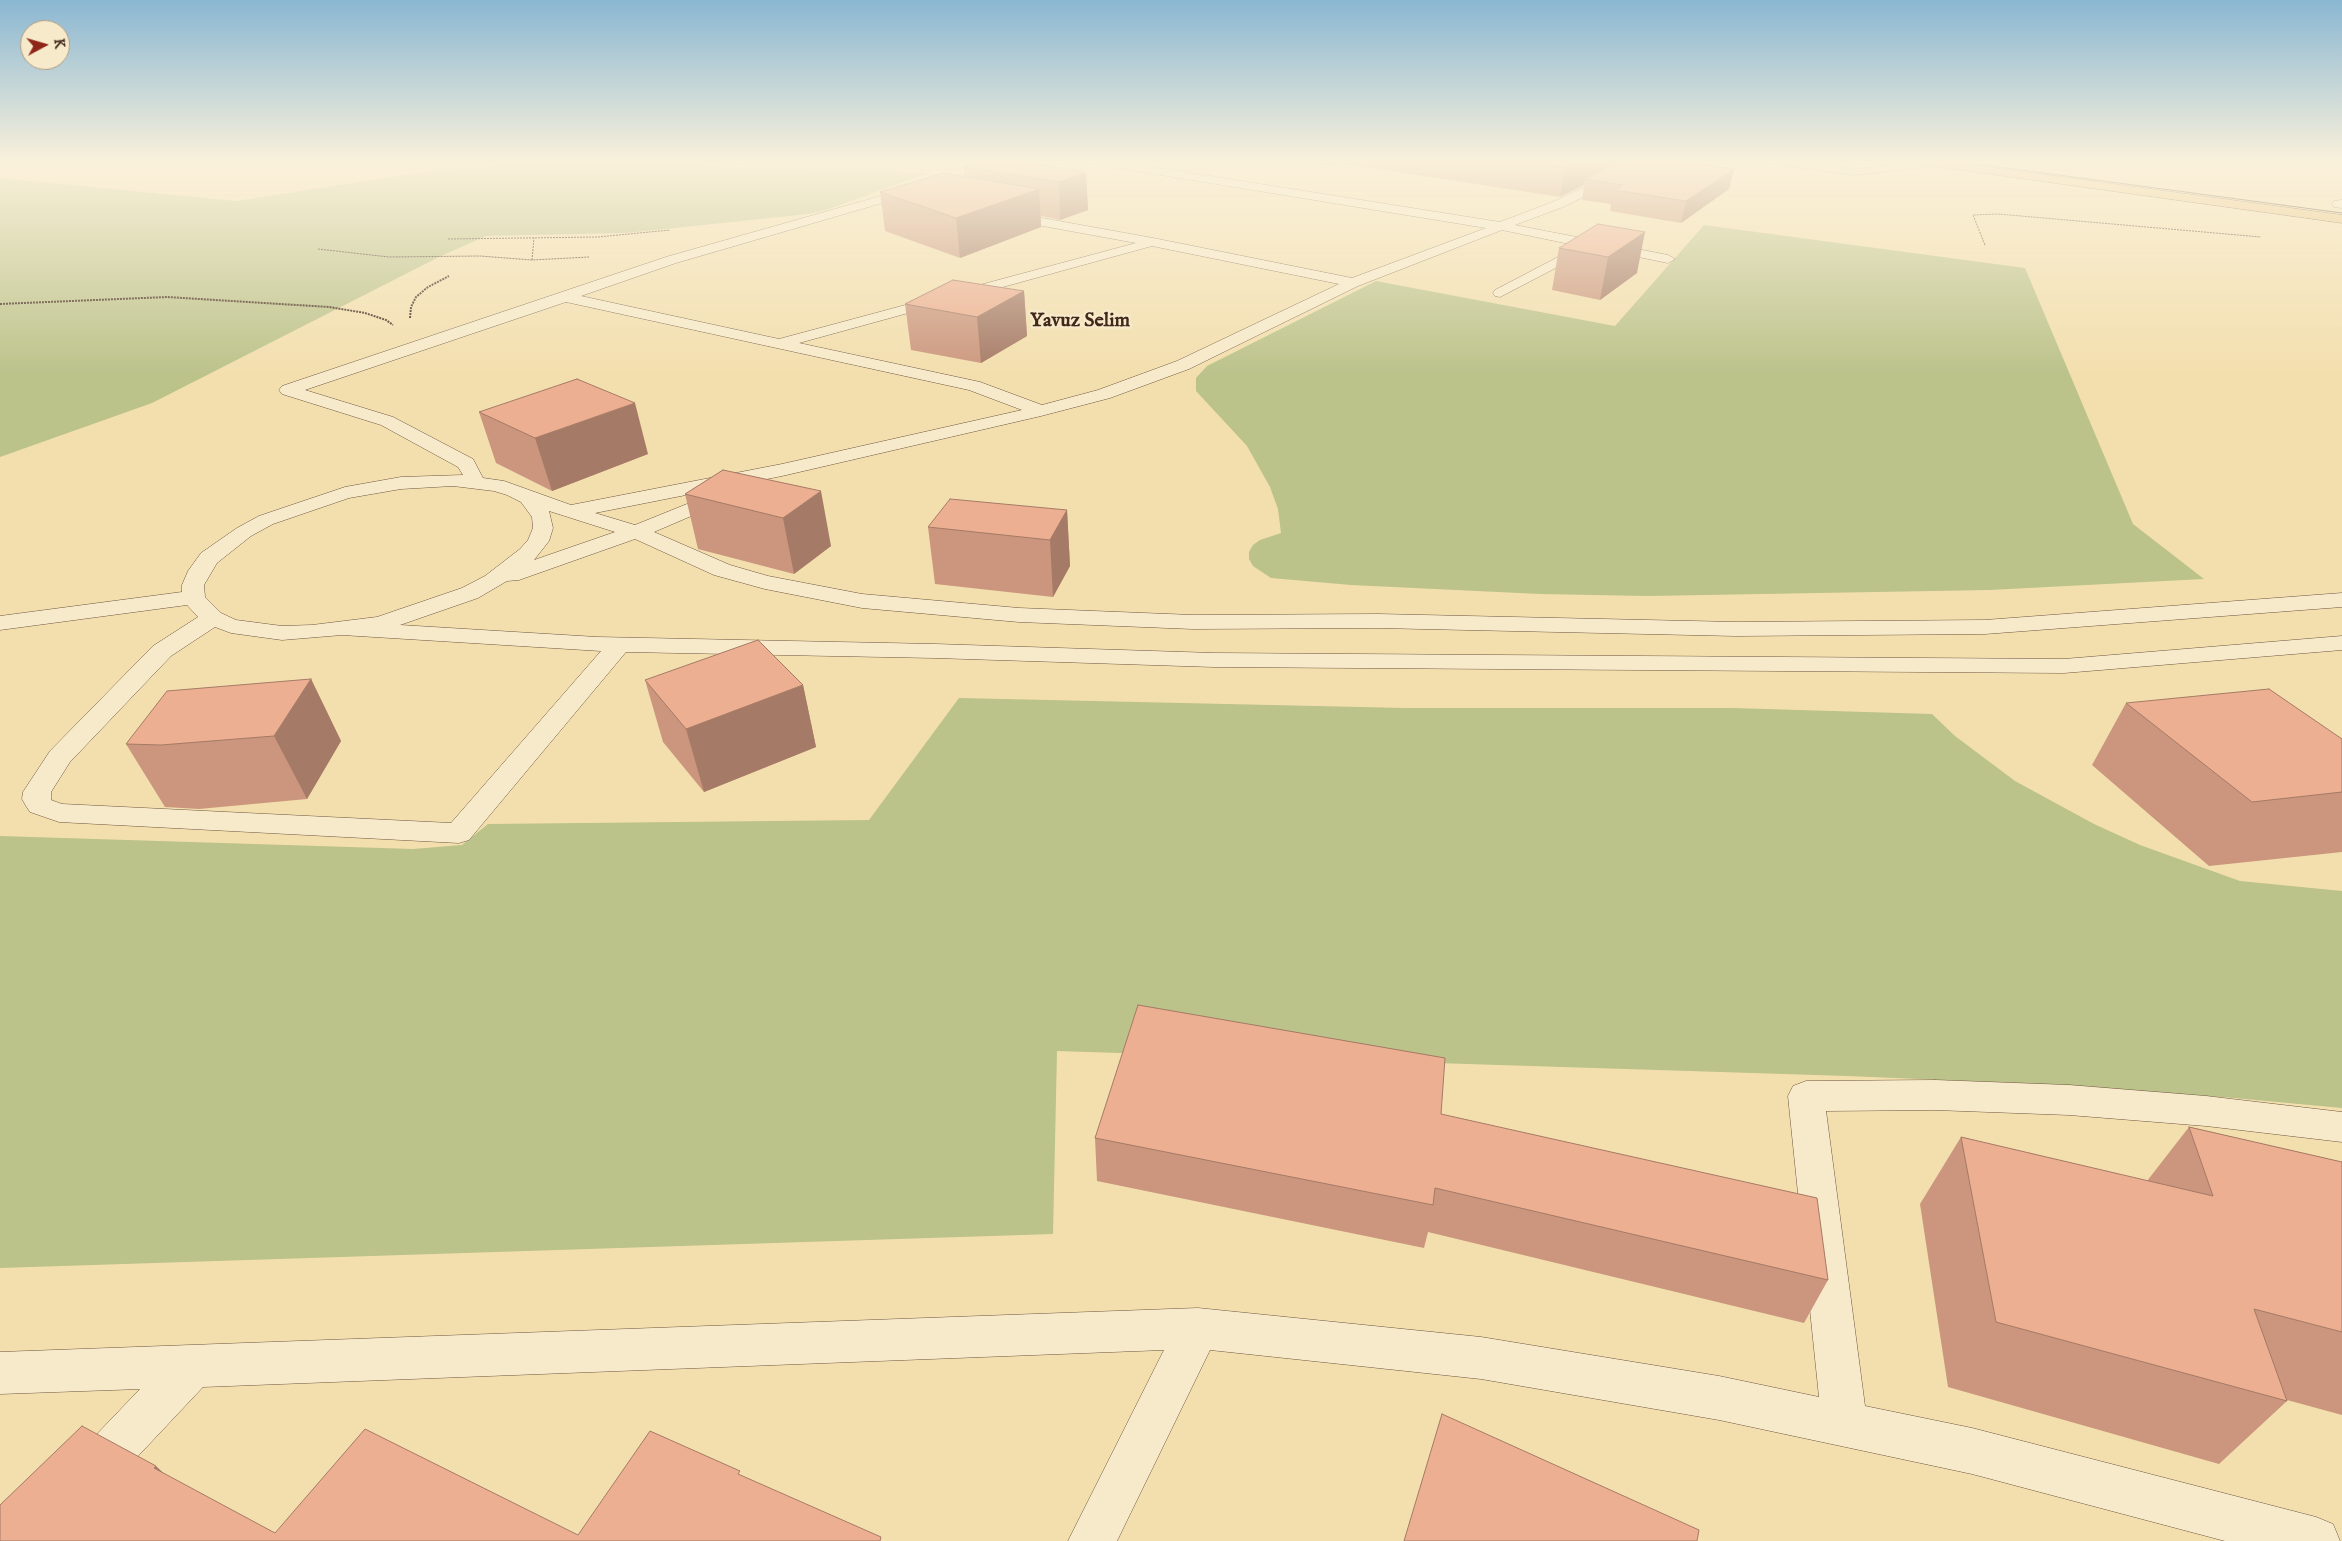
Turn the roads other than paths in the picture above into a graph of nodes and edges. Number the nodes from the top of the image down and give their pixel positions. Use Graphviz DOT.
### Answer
graph roads {
  1 [pos="770,232"];
  2 [pos="1097,232"];
  3 [pos="1483,232"];
  4 [pos="1529,232"];
  5 [pos="1153,242"];
  6 [pos="1591,244"];
  7 [pos="1668,258"];
  8 [pos="1353,283"];
  9 [pos="1500,293"];
  10 [pos="565,297"];
  11 [pos="776,344"];
  12 [pos="1041,411"];
  13 [pos="782,470"];
  14 [pos="476,482"];
  15 [pos="528,498"];
  16 [pos="570,511"];
  17 [pos="542,517"];
  18 [pos="636,532"];
  19 [pos="493,581"];
  20 [pos="194,597"];
  21 [pos="2342,600"];
  22 [pos="213,618"];
  23 [pos="0,623"];
  24 [pos="345,629"];
  25 [pos="2342,643"];
  26 [pos="620,644"];
  27 [pos="2342,1128"];
  28 [pos="1198,1328"];
  29 [pos="192,1366"];
  30 [pos="0,1373"];
  31 [pos="1845,1424"];
  32 [pos="67,1499"];
  33 [pos="1092,1541"];
  34 [pos="2316,1541"];
  1 -- 10 [label="street"];
  2 -- 5 [label="street"];
  3 -- 8 [label="street"];
  4 -- 6 [label="street"];
  5 -- 8 [label="street"];
  5 -- 11 [label="street"];
  6 -- 7 [label="street"];
  6 -- 9 [label="street"];
  8 -- 12 [label="street"];
  10 -- 11 [label="street"];
  10 -- 14 [label="street"];
  11 -- 12 [label="street"];
  12 -- 13 [label="street"];
  13 -- 16 [label="street"];
  13 -- 18 [label="street"];
  14 -- 15 [label="street"];
  14 -- 20 [label="street"];
  15 -- 16 [label="street"];
  15 -- 17 [label="street"];
  16 -- 17 [label="street"];
  16 -- 18 [label="street"];
  17 -- 19 [label="street"];
  18 -- 19 [label="street"];
  18 -- 21 [label="street"];
  19 -- 24 [label="street"];
  20 -- 22 [label="street"];
  20 -- 23 [label="street"];
  22 -- 24 [label="street"];
  22 -- 26 [label="street"];
  24 -- 26 [label="street"];
  25 -- 26 [label="street"];
  27 -- 31 [label="street"];
  28 -- 29 [label="street"];
  28 -- 31 [label="street"];
  28 -- 33 [label="street"];
  29 -- 30 [label="street"];
  29 -- 32 [label="street"];
  31 -- 34 [label="street"];
}
